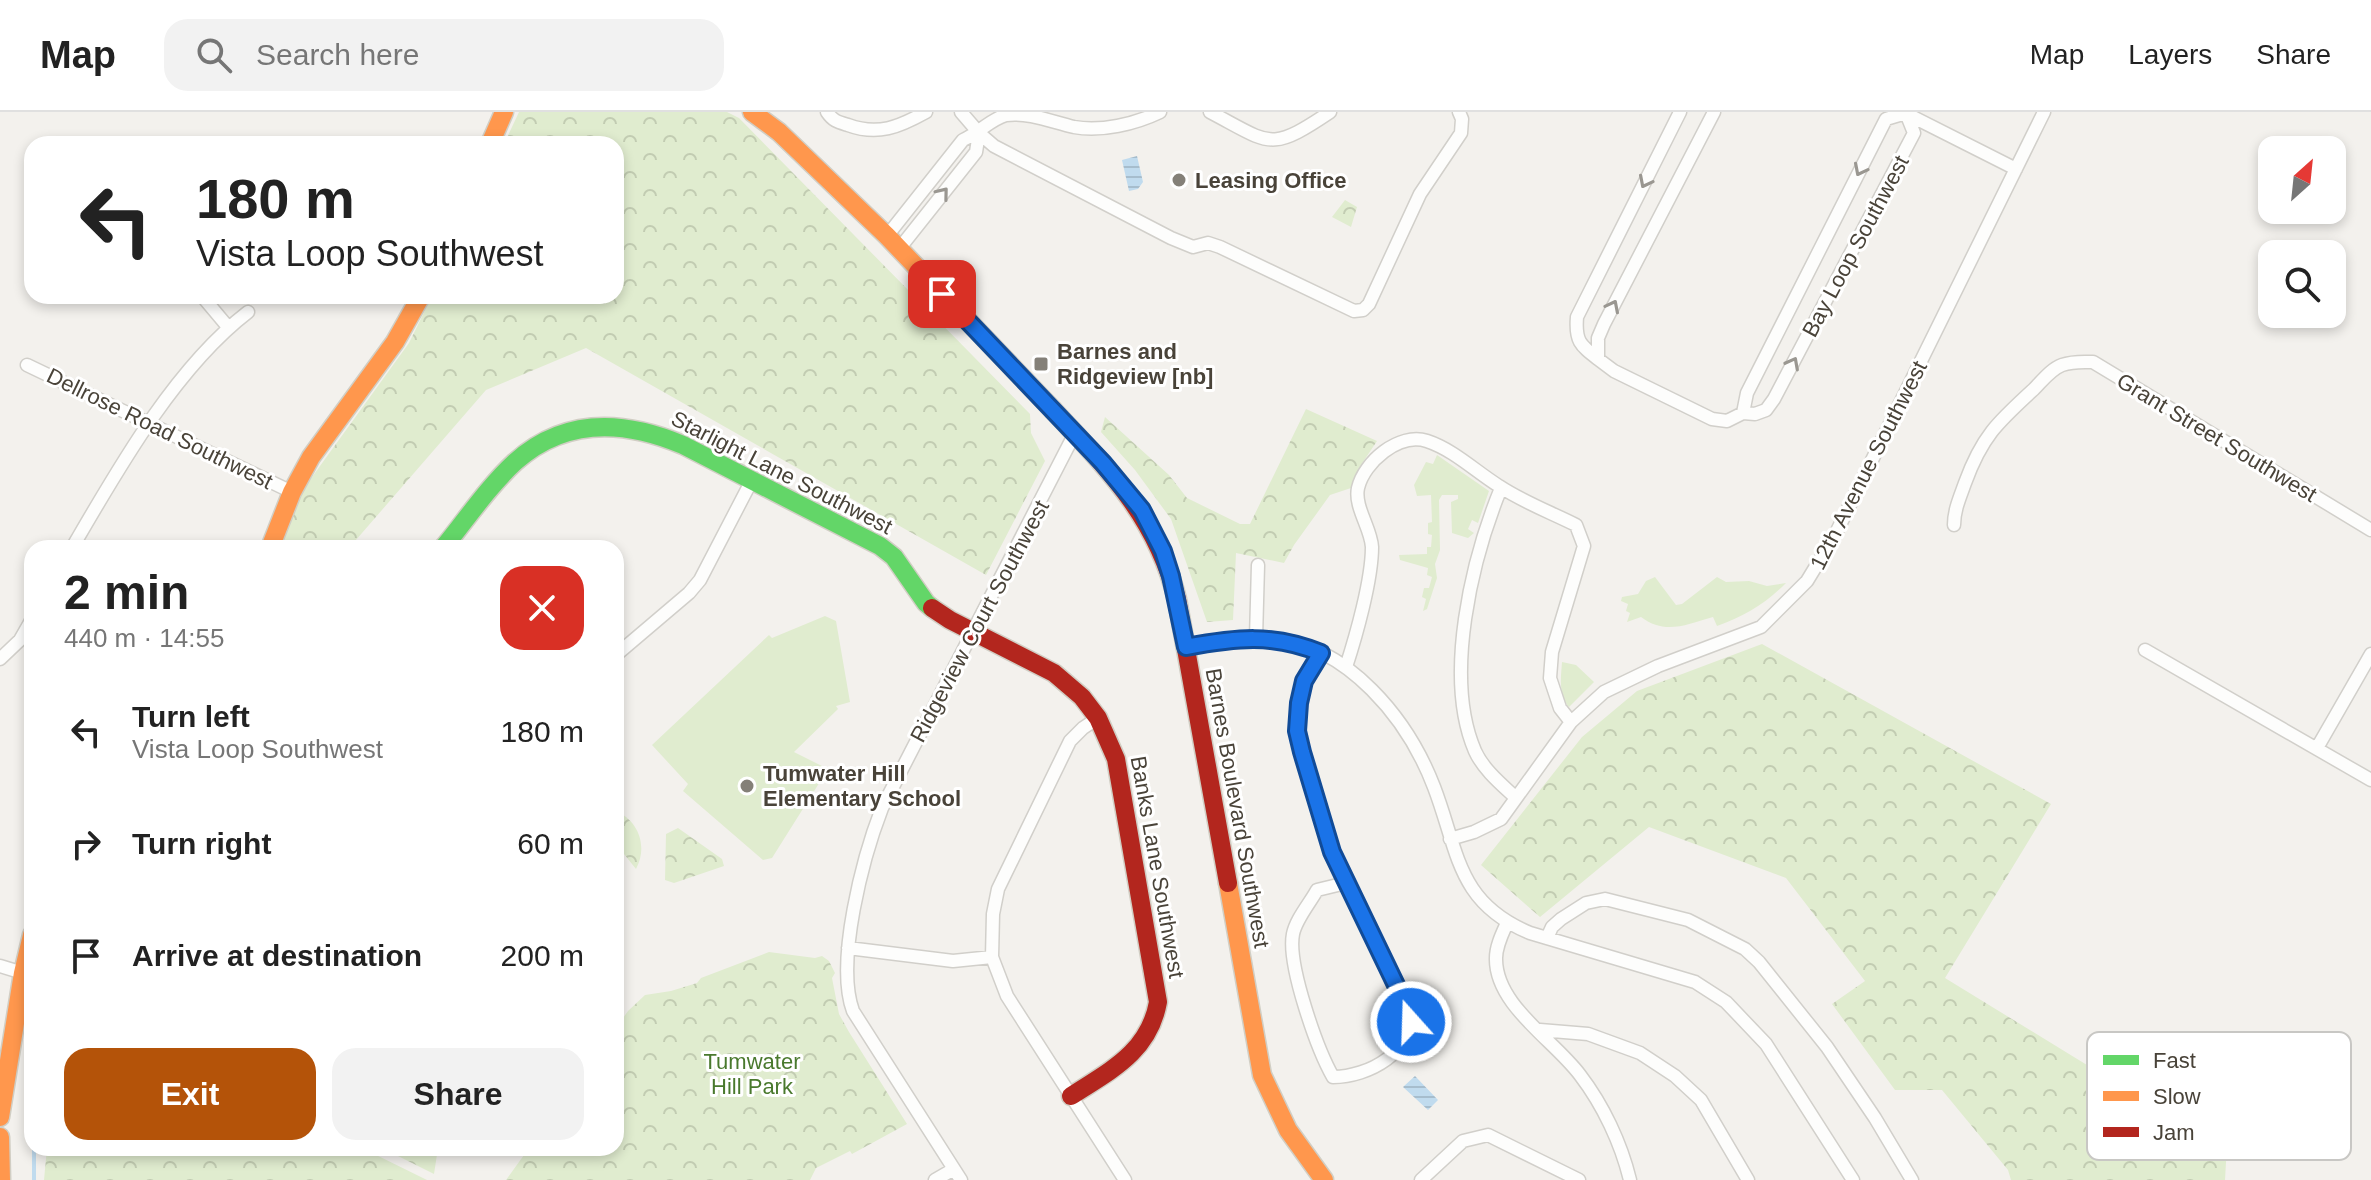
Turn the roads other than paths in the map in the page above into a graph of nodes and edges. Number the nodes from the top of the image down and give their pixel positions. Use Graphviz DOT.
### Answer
graph roads {
  1 [pos="504,112"];
  2 [pos="752,112"];
  3 [pos="827,112"];
  4 [pos="926,112"];
  5 [pos="961,112"];
  6 [pos="1113,112"];
  7 [pos="1160,112"];
  8 [pos="1210,112"];
  9 [pos="1330,112"];
  10 [pos="1459,112"];
  11 [pos="1680,112"];
  12 [pos="1714,112"];
  13 [pos="2044,112"];
  14 [pos="1905,113"];
  15 [pos="1107,126"];
  16 [pos="979,133"];
  17 [pos="494,136"];
  18 [pos="2016,169"];
  19 [pos="893,242"];
  20 [pos="209,304"];
  21 [pos="416,304"];
  22 [pos="248,312"];
  23 [pos="228,327"];
  24 [pos="1598,359"];
  25 [pos="27,365"];
  26 [pos="1743,413"];
  27 [pos="151,422"];
  28 [pos="1075,433"];
  29 [pos="752,480"];
  30 [pos="1501,488"];
  31 [pos="292,492"];
  32 [pos="1954,525"];
  33 [pos="2371,530"];
  34 [pos="77,540"];
  35 [pos="273,540"];
  36 [pos="450,540"];
  37 [pos="1258,565"];
  38 [pos="972,632"];
  39 [pos="24,633"];
  40 [pos="1256,638"];
  41 [pos="1186,647"];
  42 [pos="624,648"];
  43 [pos="2145,650"];
  44 [pos="1321,653"];
  45 [pos="2371,654"];
  46 [pos="0,659"];
  47 [pos="1346,667"];
  48 [pos="1098,718"];
  49 [pos="1571,722"];
  50 [pos="2317,748"];
  51 [pos="2371,780"];
  52 [pos="1515,797"];
  53 [pos="1450,839"];
  54 [pos="1346,883"];
  55 [pos="1507,923"];
  56 [pos="1547,938"];
  57 [pos="848,948"];
  58 [pos="992,957"];
  59 [pos="0,966"];
  60 [pos="24,969"];
  61 [pos="23,973"];
  62 [pos="1540,1030"];
  63 [pos="1071,1096"];
  64 [pos="0,1117"];
  65 [pos="0,1137"];
  66 [pos="958,1174"];
  67 [pos="1,1180"];
  68 [pos="935,1180"];
  69 [pos="1125,1180"];
  70 [pos="1324,1180"];
  71 [pos="1421,1180"];
  72 [pos="1579,1180"];
  73 [pos="1630,1180"];
  74 [pos="1748,1180"];
  75 [pos="1853,1180"];
  76 [pos="1912,1180"];
  1 -- 17 [label="street"];
  2 -- 19 [label="street, Barnes Boulevard Southwest"];
  3 -- 4 [label="street"];
  5 -- 16 [label="street"];
  6 -- 15 [label="street"];
  7 -- 15 [label="street"];
  8 -- 9 [label="street"];
  10 -- 16 [label="street"];
  11 -- 24 [label="street, Bay Loop Southwest, one-way"];
  24 -- 12 [label="street, one-way"];
  13 -- 18 [label="street, 12th Avenue Southwest"];
  14 -- 18 [label="street"];
  14 -- 26 [label="street, Bay Loop Southwest, one-way"];
  26 -- 14 [label="street, Bay Loop Southwest, one-way"];
  15 -- 16 [label="street"];
  16 -- 19 [label="street"];
  18 -- 49 [label="street, 12th Avenue Southwest"];
  19 -- 28 [label="street, Barnes Boulevard Southwest"];
  20 -- 23 [label="street"];
  21 -- 31 [label="street"];
  22 -- 23 [label="street"];
  23 -- 27 [label="street"];
  24 -- 26 [label="street, Bay Loop Southwest"];
  25 -- 27 [label="street, Dellrose Road Southwest"];
  27 -- 31 [label="street, Dellrose Road Southwest"];
  27 -- 34 [label="street"];
  28 -- 38 [label="street, Ridgeview Court Southwest"];
  28 -- 41 [label="street, Barnes Boulevard Southwest"];
  29 -- 36 [label="street, Starlight Lane Southwest"];
  29 -- 38 [label="street, Starlight Lane Southwest"];
  29 -- 42 [label="street"];
  30 -- 47 [label="street"];
  30 -- 49 [label="street"];
  30 -- 52 [label="street"];
  31 -- 35 [label="street"];
  32 -- 33 [label="street, Grant Street Southwest"];
  37 -- 40 [label="street"];
  38 -- 48 [label="street, Banks Lane Southwest"];
  38 -- 57 [label="street, Ridgeview Court Southwest"];
  39 -- 46 [label="street"];
  40 -- 41 [label="street"];
  40 -- 44 [label="street"];
  41 -- 70 [label="street, Barnes Boulevard Southwest"];
  43 -- 50 [label="street"];
  44 -- 47 [label="street"];
  44 -- 54 [label="street"];
  45 -- 50 [label="street"];
  47 -- 53 [label="street"];
  48 -- 58 [label="street"];
  48 -- 63 [label="street, Banks Lane Southwest"];
  49 -- 52 [label="street, 12th Avenue Southwest"];
  50 -- 51 [label="street"];
  52 -- 53 [label="street, 12th Avenue Southwest"];
  53 -- 55 [label="street"];
  54 -- 54 [label="street"];
  55 -- 56 [label="street"];
  55 -- 62 [label="street"];
  56 -- 75 [label="street"];
  56 -- 76 [label="street"];
  57 -- 58 [label="street"];
  57 -- 66 [label="street, Ridgeview Court Southwest"];
  58 -- 63 [label="street"];
  59 -- 61 [label="street"];
  60 -- 61 [label="street"];
  61 -- 64 [label="street"];
  62 -- 73 [label="street"];
  62 -- 74 [label="street"];
  63 -- 69 [label="street"];
  65 -- 67 [label="street"];
  66 -- 68 [label="street"];
  71 -- 72 [label="street"];
}
